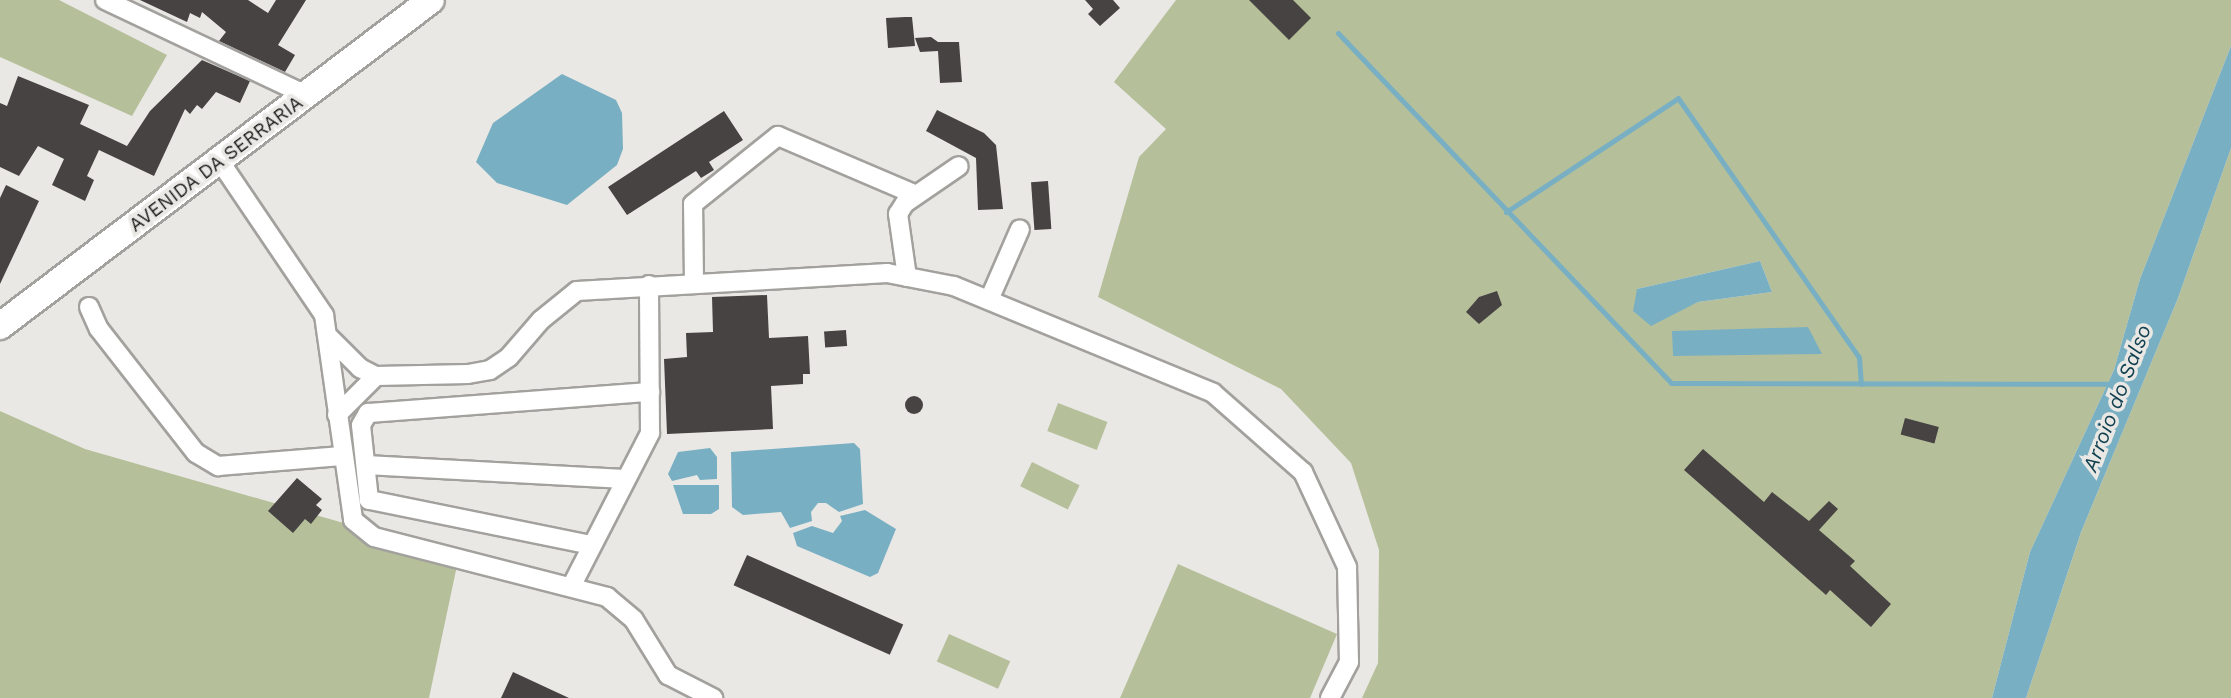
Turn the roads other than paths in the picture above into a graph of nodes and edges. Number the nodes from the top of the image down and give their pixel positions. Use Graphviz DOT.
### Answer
graph roads {
  1 [pos="104,0"];
  2 [pos="431,0"];
  3 [pos="308,96"];
  4 [pos="221,163"];
  5 [pos="960,166"];
  6 [pos="916,195"];
  7 [pos="1020,229"];
  8 [pos="907,277"];
  9 [pos="694,282"];
  10 [pos="649,285"];
  11 [pos="989,300"];
  12 [pos="89,307"];
  13 [pos="0,326"];
  14 [pos="327,335"];
  15 [pos="376,376"];
  16 [pos="650,391"];
  17 [pos="337,415"];
  18 [pos="342,456"];
  19 [pos="366,465"];
  20 [pos="625,479"];
  21 [pos="591,545"];
  22 [pos="572,585"];
  23 [pos="713,698"];
  24 [pos="1330,698"];
  1 -- 3 [label="street"];
  2 -- 3 [label="main road, AVENIDA DA SERRARIA"];
  3 -- 4 [label="main road, AVENIDA DA SERRARIA"];
  4 -- 13 [label="main road, AVENIDA DA SERRARIA"];
  4 -- 14 [label="street"];
  5 -- 6 [label="street"];
  6 -- 8 [label="street"];
  6 -- 9 [label="street"];
  7 -- 11 [label="street"];
  8 -- 9 [label="street"];
  8 -- 11 [label="street"];
  9 -- 10 [label="street"];
  10 -- 15 [label="street"];
  10 -- 16 [label="street"];
  11 -- 24 [label="street"];
  12 -- 18 [label="street"];
  14 -- 15 [label="street"];
  14 -- 17 [label="street"];
  15 -- 17 [label="street"];
  16 -- 19 [label="street"];
  16 -- 20 [label="street"];
  17 -- 18 [label="street"];
  18 -- 22 [label="street"];
  19 -- 20 [label="street"];
  19 -- 21 [label="street"];
  20 -- 21 [label="street"];
  21 -- 22 [label="street"];
  22 -- 23 [label="street"];
}
